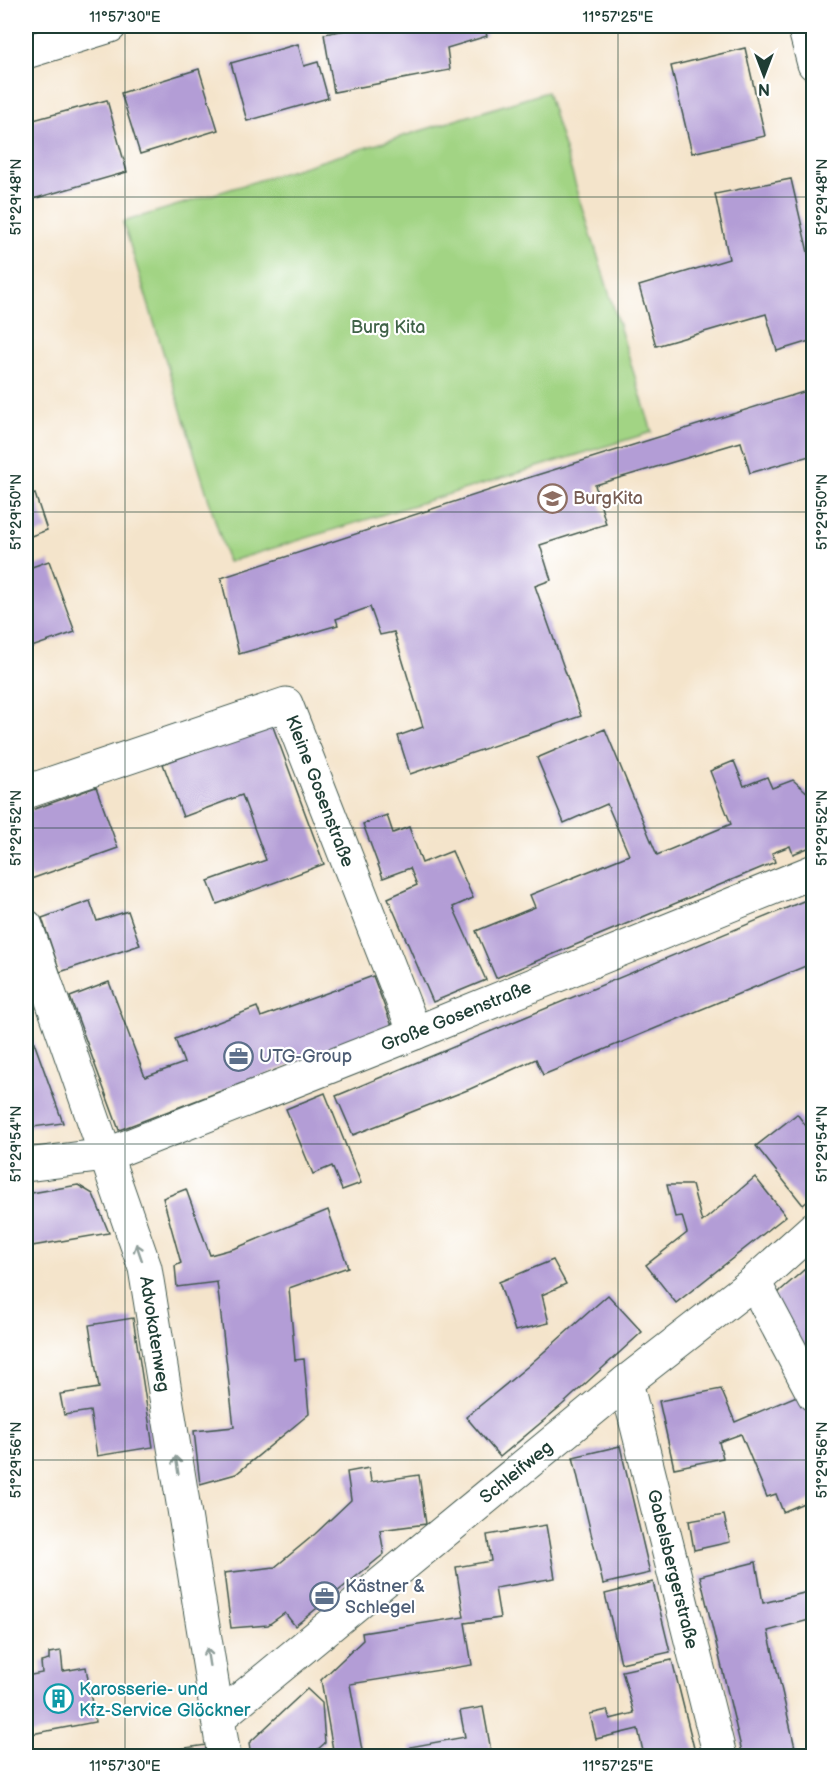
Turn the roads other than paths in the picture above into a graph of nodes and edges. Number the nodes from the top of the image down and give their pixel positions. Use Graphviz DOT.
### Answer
graph roads {
  1 [pos="110,26"];
  2 [pos="804,26"];
  3 [pos="26,52"];
  4 [pos="813,64"];
  5 [pos="26,792"];
  6 [pos="813,871"];
  7 [pos="26,926"];
  8 [pos="415,1033"];
  9 [pos="106,1155"];
  10 [pos="26,1165"];
  11 [pos="813,1228"];
  12 [pos="753,1282"];
  13 [pos="626,1382"];
  14 [pos="813,1395"];
  15 [pos="218,1718"];
  16 [pos="224,1756"];
  17 [pos="720,1756"];
  1 -- 3 [label="street"];
  2 -- 4 [label="street"];
  5 -- 8 [label="street, Kleine Gosenstraße"];
  6 -- 8 [label="street, Große Gosenstraße"];
  7 -- 9 [label="street, Advokatenweg"];
  8 -- 9 [label="street, Große Gosenstraße"];
  9 -- 10 [label="street, Große Gosenstraße"];
  15 -- 9 [label="street, Advokatenweg, one-way"];
  11 -- 12 [label="street, Schleifweg"];
  12 -- 13 [label="street, Schleifweg"];
  12 -- 14 [label="street"];
  13 -- 15 [label="street, Schleifweg"];
  13 -- 17 [label="street, Gabelsbergerstraße"];
  15 -- 16 [label="street, Advokatenweg"];
}
